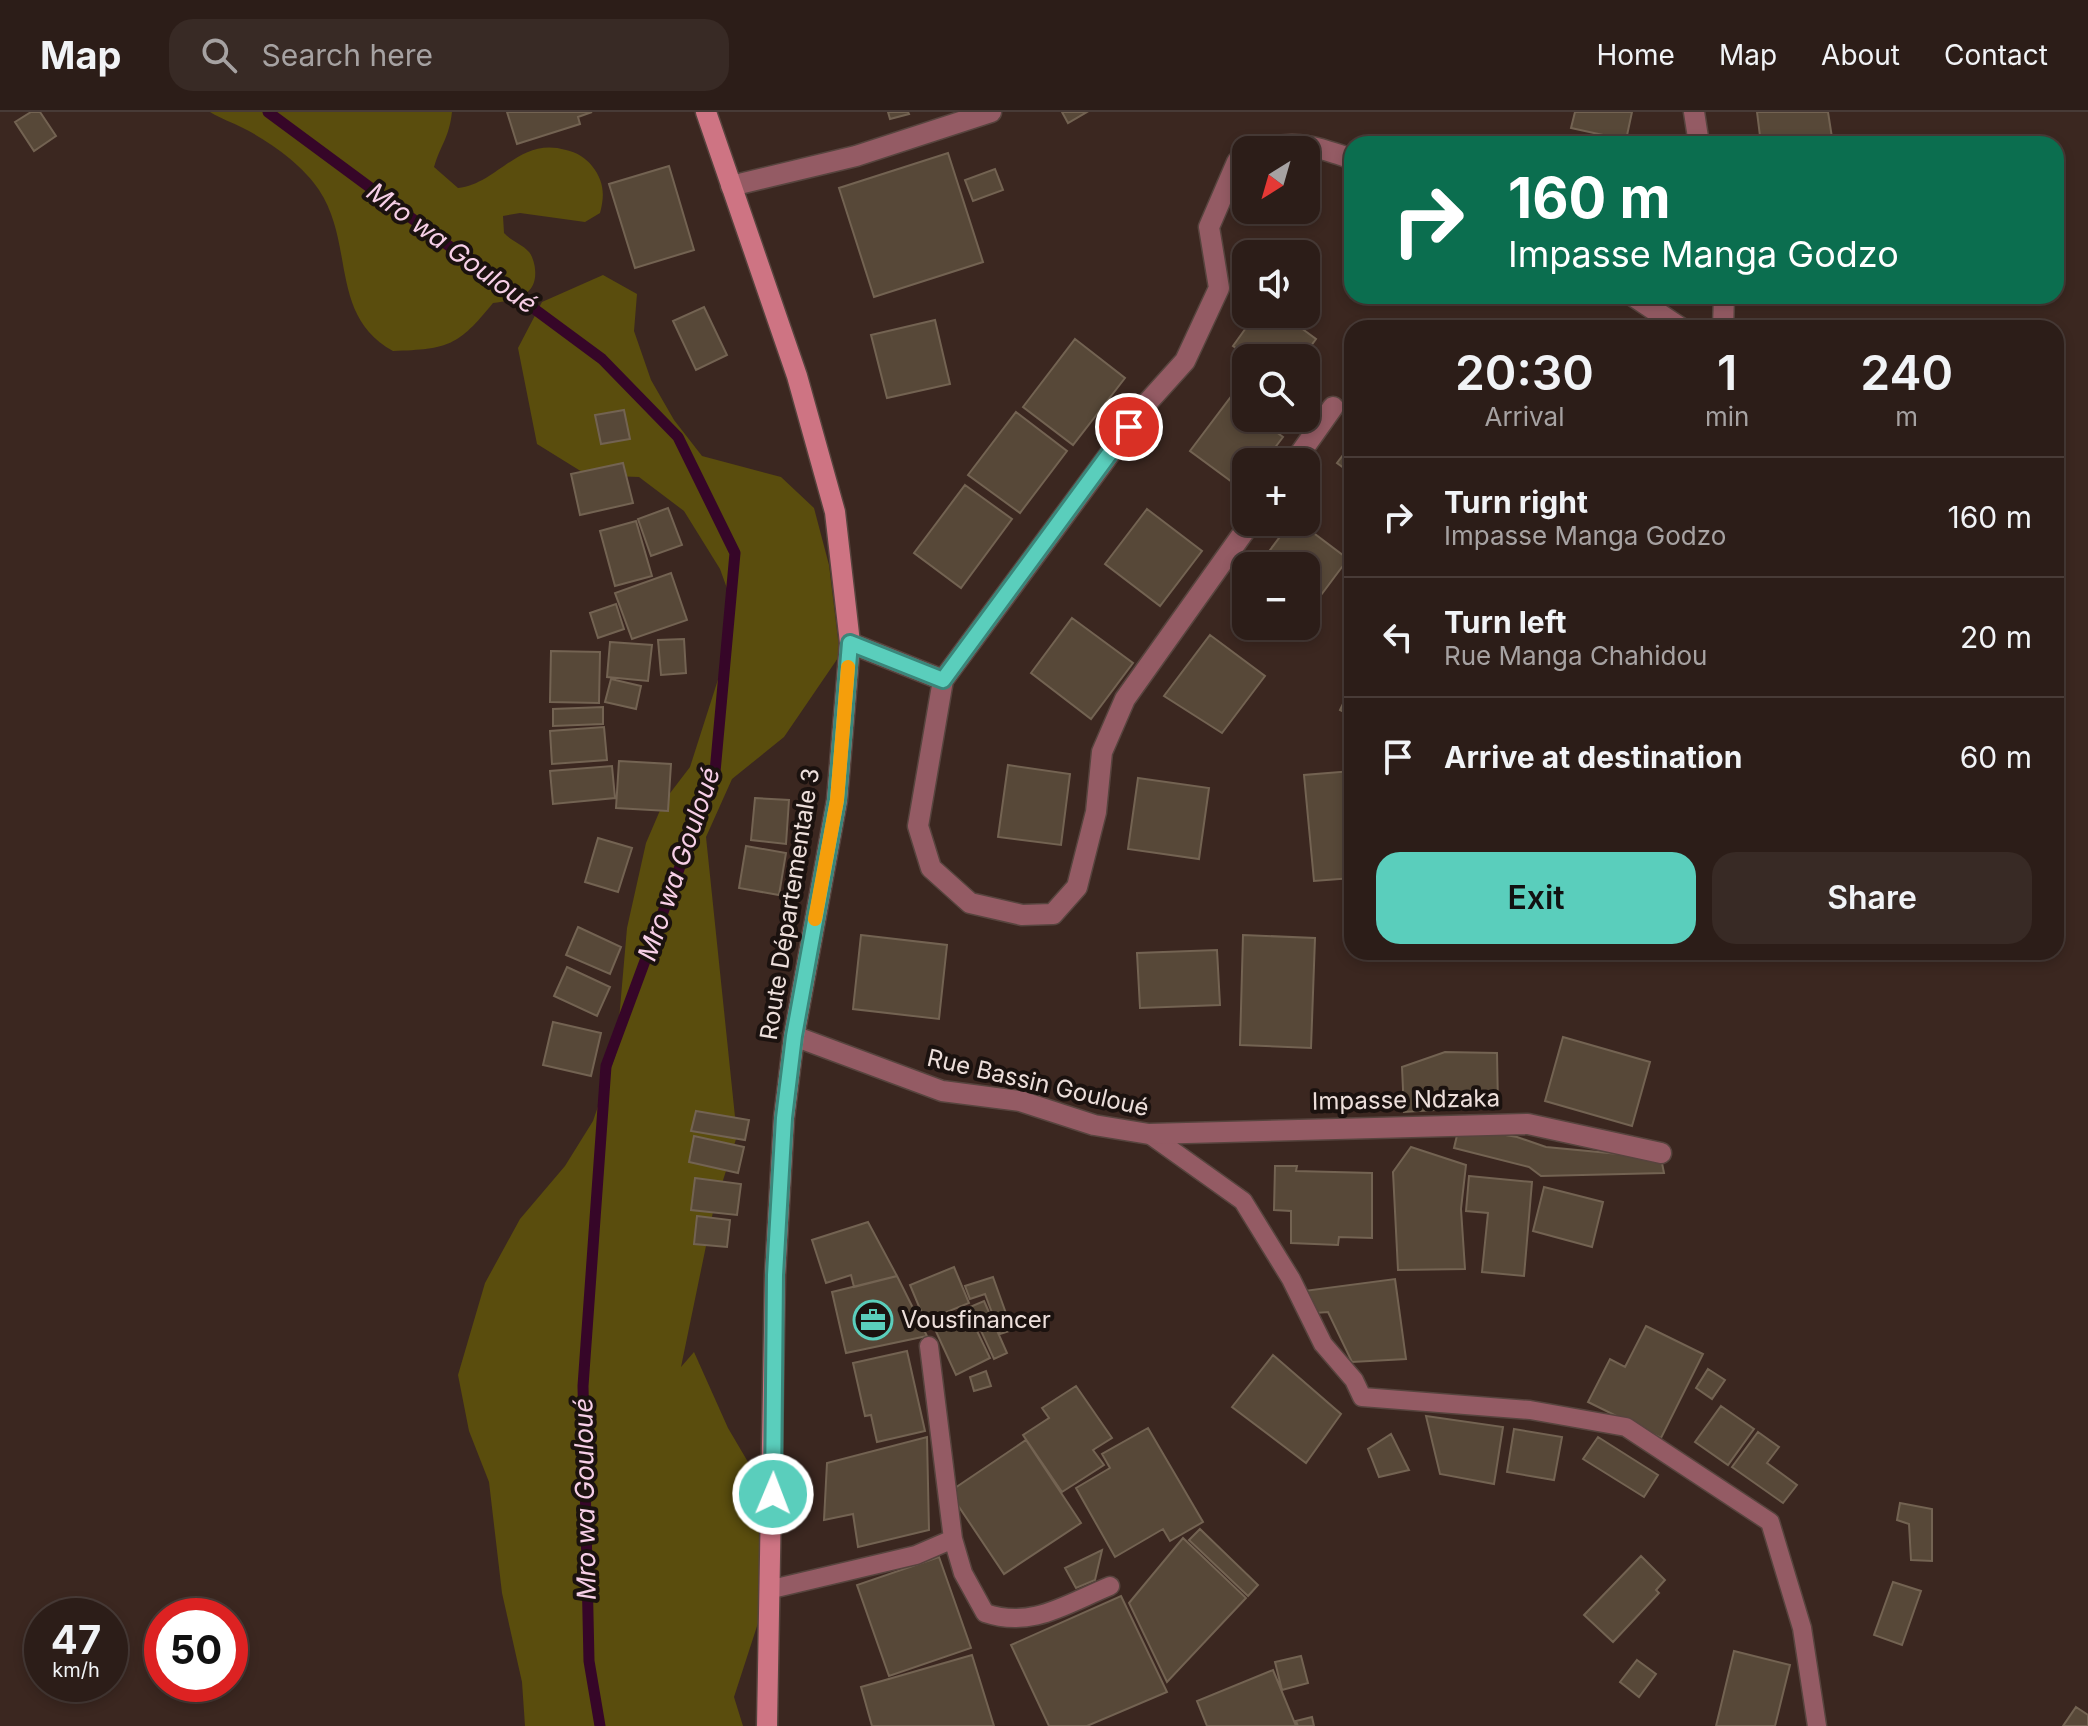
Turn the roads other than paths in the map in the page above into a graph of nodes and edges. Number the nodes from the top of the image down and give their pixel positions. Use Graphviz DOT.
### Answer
graph roads {
  1 [pos="706,112"];
  2 [pos="991,112"];
  3 [pos="1694,112"];
  4 [pos="1698,136"];
  5 [pos="1320,148"];
  6 [pos="1344,156"];
  7 [pos="1232,174"];
  8 [pos="731,186"];
  9 [pos="1645,304"];
  10 [pos="1669,320"];
  11 [pos="1333,407"];
  12 [pos="1304,448"];
  13 [pos="1241,536"];
  14 [pos="850,643"];
  15 [pos="943,680"];
  16 [pos="794,1036"];
  17 [pos="1149,1134"];
  18 [pos="1661,1153"];
  19 [pos="929,1346"];
  20 [pos="953,1539"];
  21 [pos="1110,1586"];
  22 [pos="772,1589"];
  23 [pos="767,1726"];
  24 [pos="1817,1726"];
  1 -- 8 [label="main road, Route Départementale 3"];
  2 -- 8 [label="street"];
  3 -- 4 [label="street"];
  5 -- 6 [label="street"];
  7 -- 15 [label="street"];
  8 -- 14 [label="main road, Route Départementale 3"];
  9 -- 10 [label="street"];
  11 -- 12 [label="street"];
  13 -- 15 [label="street"];
  14 -- 15 [label="street"];
  14 -- 16 [label="main road, Route Départementale 3"];
  16 -- 17 [label="street, Rue Bassin Gouloué"];
  16 -- 22 [label="main road, Route Départementale 3"];
  17 -- 18 [label="street, Impasse Ndzaka"];
  17 -- 24 [label="lane, Rue Bassin Gouloué"];
  19 -- 20 [label="lane"];
  20 -- 21 [label="lane"];
  20 -- 22 [label="lane"];
  22 -- 23 [label="main road, Route Départementale 3"];
}
